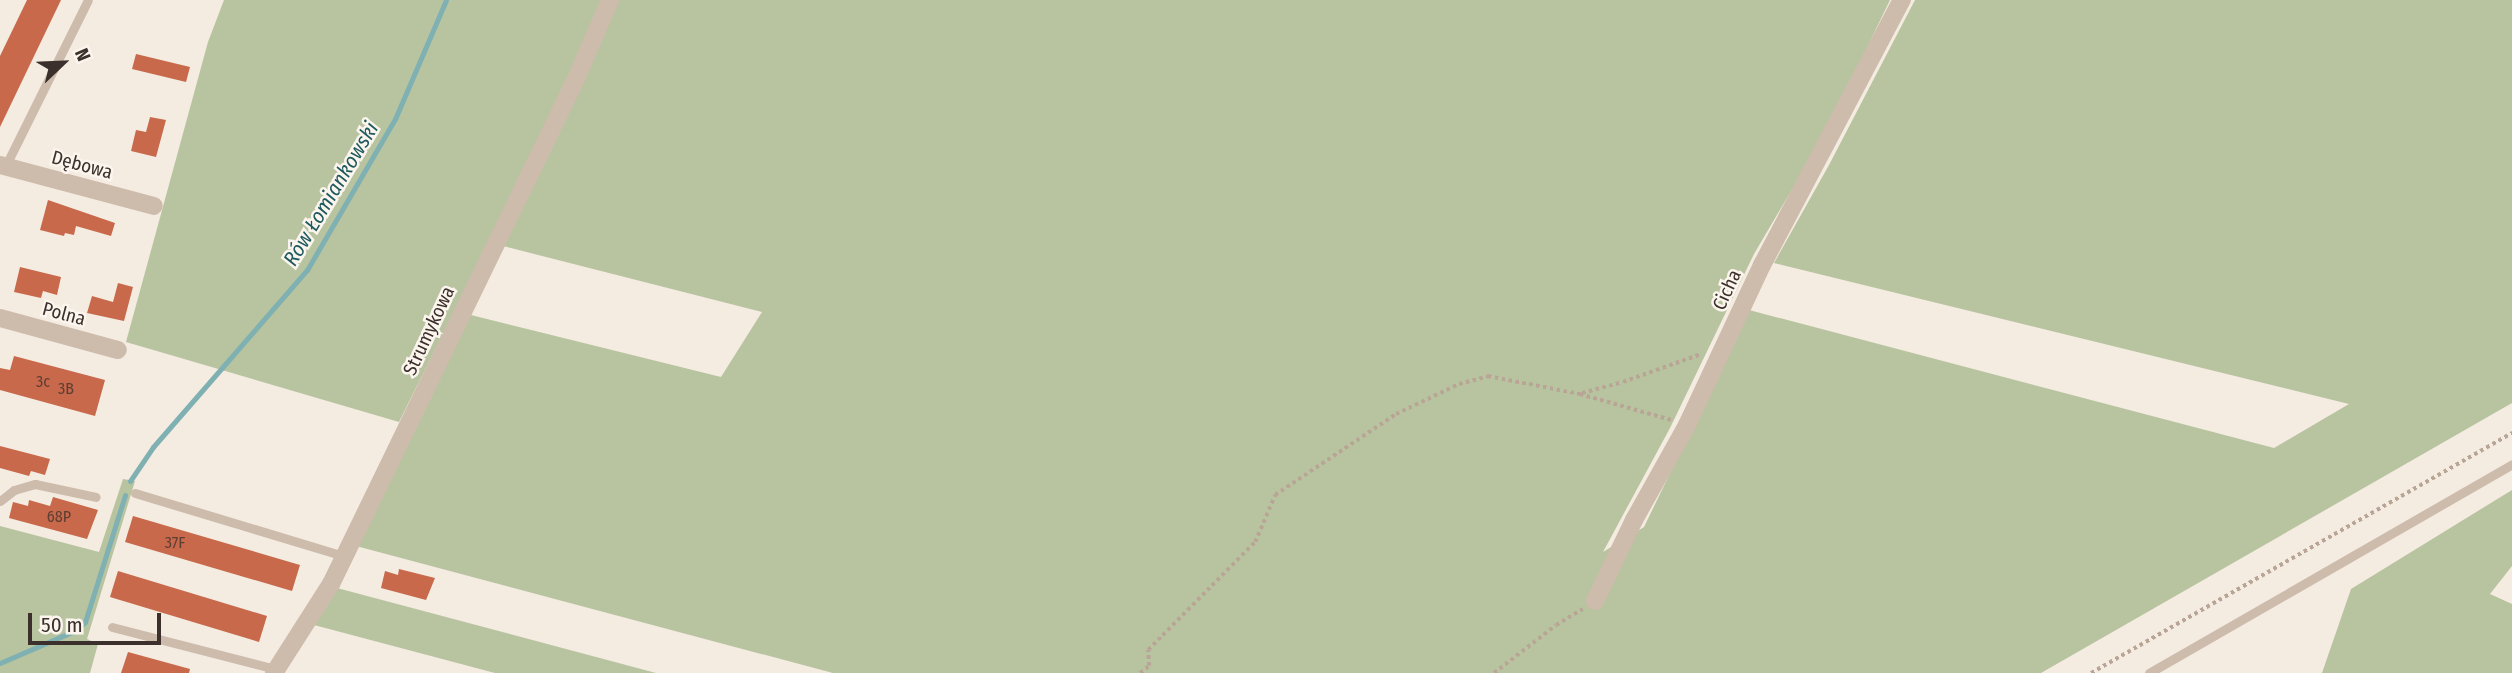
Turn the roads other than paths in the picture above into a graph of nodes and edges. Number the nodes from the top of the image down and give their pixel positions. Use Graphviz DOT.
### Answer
graph roads {
  1 [pos="88,0"];
  2 [pos="610,0"];
  3 [pos="1902,0"];
  4 [pos="3,166"];
  5 [pos="154,206"];
  6 [pos="0,318"];
  7 [pos="118,349"];
  8 [pos="2512,464"];
  9 [pos="135,493"];
  10 [pos="96,496"];
  11 [pos="0,501"];
  12 [pos="344,556"];
  13 [pos="1595,601"];
  14 [pos="112,627"];
  15 [pos="275,671"];
  16 [pos="2149,673"];
  1 -- 4 [label="lane"];
  2 -- 12 [label="street, Strumykowa"];
  3 -- 13 [label="street, Cicha"];
  4 -- 5 [label="street, Dębowa"];
  6 -- 7 [label="street, Polna"];
  8 -- 16 [label="lane"];
  9 -- 12 [label="lane"];
  10 -- 11 [label="lane"];
  12 -- 15 [label="street, Strumykowa"];
  14 -- 15 [label="lane"];
}
